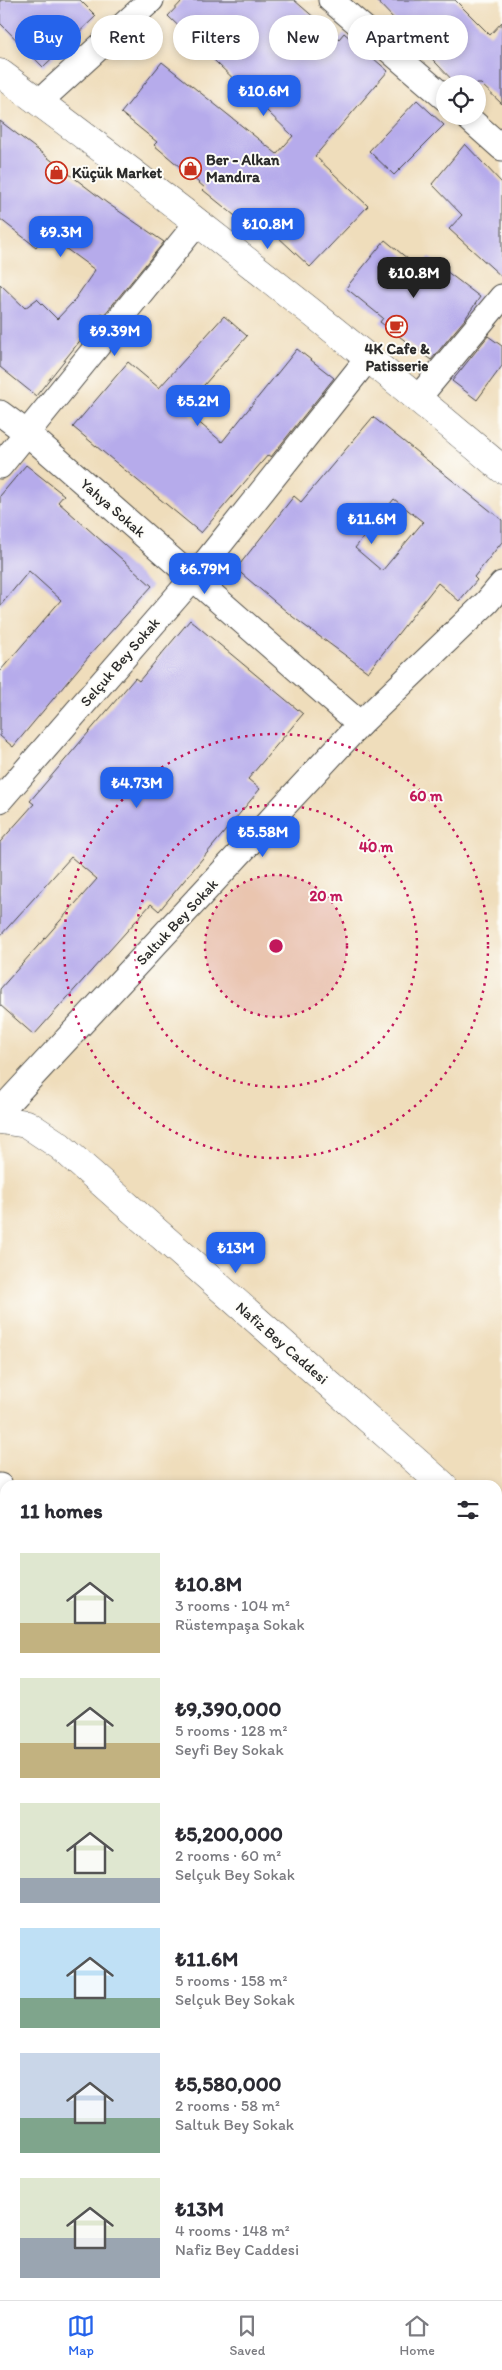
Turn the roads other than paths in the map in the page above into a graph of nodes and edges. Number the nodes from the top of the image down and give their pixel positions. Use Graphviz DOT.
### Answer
graph roads {
  1 [pos="152,0"];
  2 [pos="331,0"];
  3 [pos="0,73"];
  4 [pos="436,90"];
  5 [pos="39,102"];
  6 [pos="476,125"];
  7 [pos="502,148"];
  8 [pos="198,222"];
  9 [pos="502,297"];
  10 [pos="368,356"];
  11 [pos="418,398"];
  12 [pos="0,412"];
  13 [pos="27,433"];
  14 [pos="0,466"];
  15 [pos="502,469"];
  16 [pos="193,578"];
  17 [pos="502,584"];
  18 [pos="360,724"];
  19 [pos="0,800"];
  20 [pos="0,1112"];
  21 [pos="0,1120"];
  22 [pos="437,1480"];
  1 -- 5 [label="street"];
  2 -- 4 [label="street"];
  3 -- 5 [label="street"];
  5 -- 8 [label="street"];
  6 -- 7 [label="street"];
  8 -- 10 [label="street"];
  8 -- 13 [label="street"];
  9 -- 11 [label="street"];
  10 -- 11 [label="street"];
  10 -- 16 [label="street, Selçuk Bey Sokak"];
  11 -- 15 [label="street"];
  12 -- 13 [label="street, Yahya Sokak"];
  13 -- 14 [label="street"];
  13 -- 16 [label="street, Yahya Sokak"];
  16 -- 18 [label="street, Yahya Sokak"];
  16 -- 19 [label="street, Selçuk Bey Sokak"];
  17 -- 18 [label="street, Saltuk Bey Sokak"];
  18 -- 20 [label="street, Saltuk Bey Sokak"];
  21 -- 22 [label="street, Nafiz Bey Caddesi"];
}
